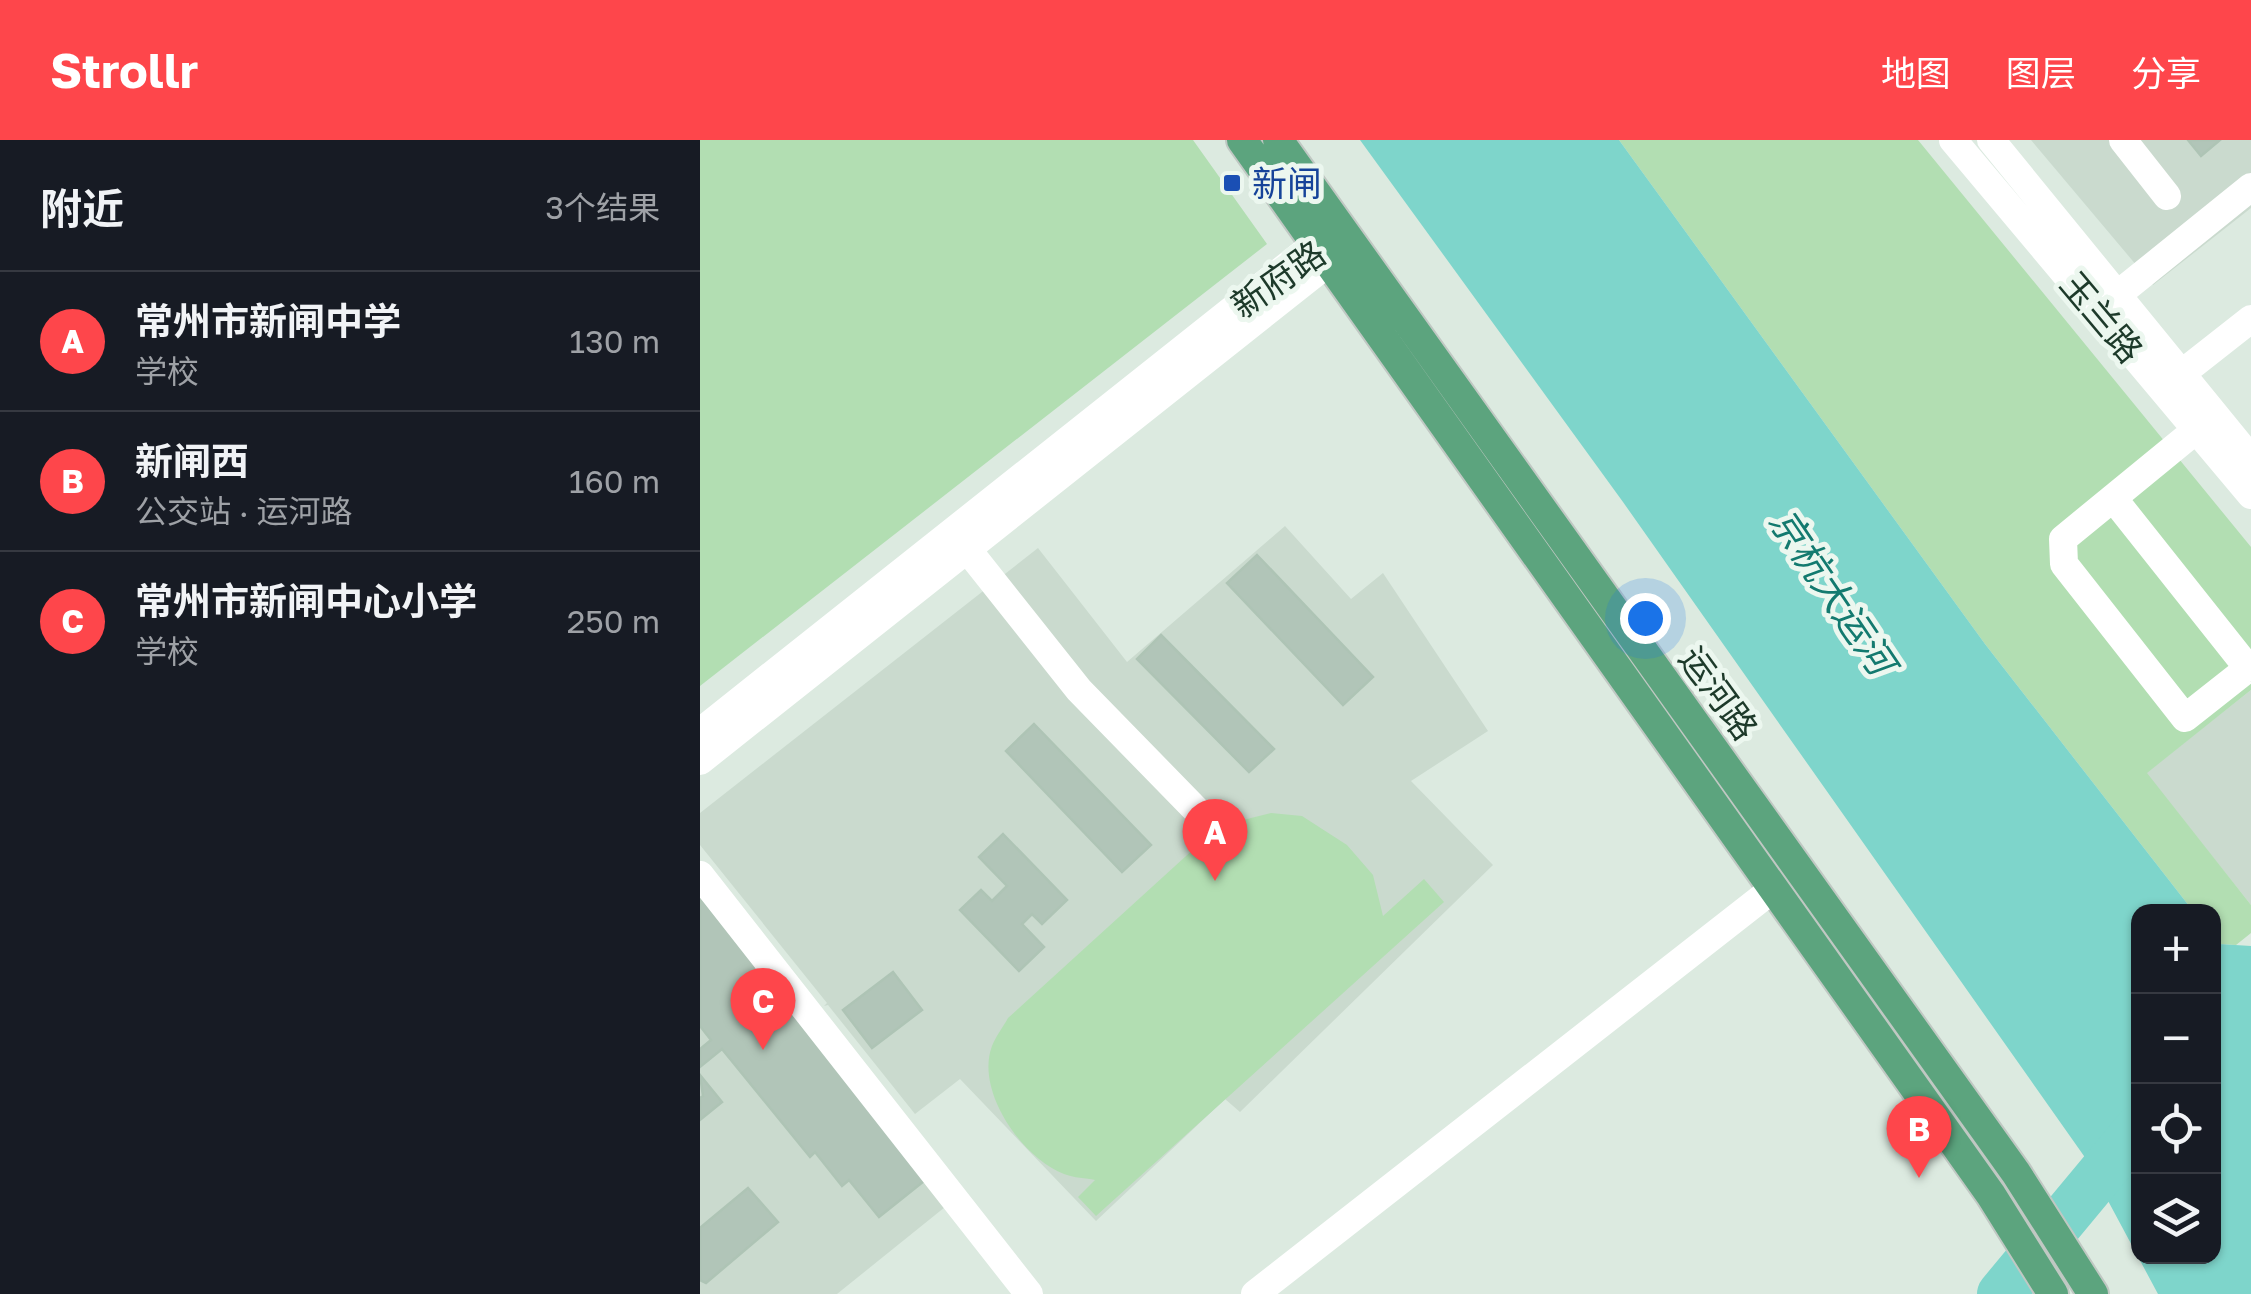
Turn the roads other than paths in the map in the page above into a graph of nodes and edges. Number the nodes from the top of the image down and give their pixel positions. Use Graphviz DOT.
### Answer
graph roads {
  1 [pos="1242,140"];
  2 [pos="1278,140"];
  3 [pos="1953,140"];
  4 [pos="1991,140"];
  5 [pos="2123,140"];
  6 [pos="2251,187"];
  7 [pos="2167,196"];
  8 [pos="1345,236"];
  9 [pos="1321,254"];
  10 [pos="2117,295"];
  11 [pos="2251,320"];
  12 [pos="2181,374"];
  13 [pos="2196,430"];
  14 [pos="2251,459"];
  15 [pos="2251,495"];
  16 [pos="2113,498"];
  17 [pos="967,550"];
  18 [pos="2250,667"];
  19 [pos="700,732"];
  20 [pos="700,761"];
  21 [pos="1201,816"];
  22 [pos="700,874"];
  23 [pos="1773,889"];
  24 [pos="1029,1294"];
  25 [pos="1255,1294"];
  26 [pos="2053,1294"];
  27 [pos="2093,1294"];
  1 -- 9 [label="main road, 运河路"];
  2 -- 8 [label="main road, 运河路"];
  3 -- 13 [label="street, 玉兰路"];
  4 -- 10 [label="street, 玉兰路"];
  5 -- 7 [label="street"];
  6 -- 10 [label="street"];
  8 -- 9 [label="street, 新府路"];
  8 -- 27 [label="main road, 运河路"];
  9 -- 17 [label="street, 新府路"];
  9 -- 19 [label="street, 新府路"];
  9 -- 23 [label="main road, 运河路"];
  10 -- 12 [label="street, 玉兰路"];
  11 -- 12 [label="street"];
  12 -- 14 [label="street, 玉兰路"];
  13 -- 15 [label="street, 玉兰路"];
  13 -- 16 [label="street"];
  16 -- 18 [label="street"];
  16 -- 18 [label="street"];
  17 -- 20 [label="street, 新府路"];
  17 -- 21 [label="street"];
  22 -- 24 [label="street"];
  23 -- 25 [label="street"];
  23 -- 26 [label="main road, 运河路"];
}
